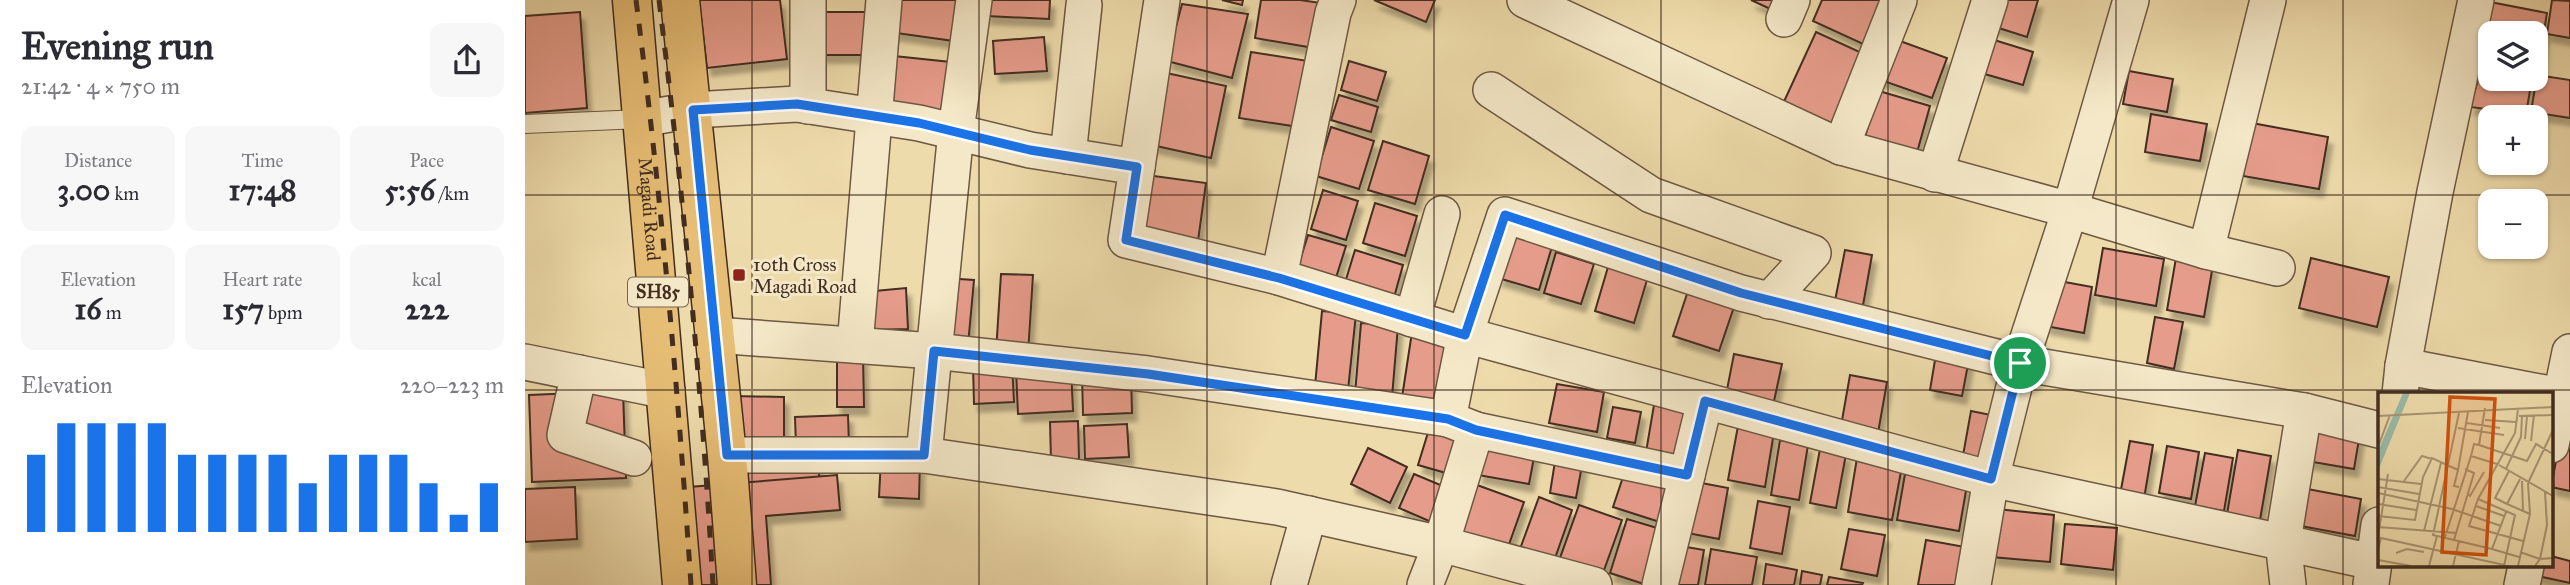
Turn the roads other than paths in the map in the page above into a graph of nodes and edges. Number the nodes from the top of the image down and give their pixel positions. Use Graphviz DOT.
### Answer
graph roads {
  1 [pos="632,0"];
  2 [pos="680,0"];
  3 [pos="808,0"];
  4 [pos="884,0"];
  5 [pos="974,0"];
  6 [pos="1162,0"];
  7 [pos="1338,0"];
  8 [pos="1525,0"];
  9 [pos="1899,0"];
  10 [pos="1990,0"];
  11 [pos="2131,0"];
  12 [pos="2268,0"];
  13 [pos="2476,0"];
  14 [pos="1084,5"];
  15 [pos="1491,90"];
  16 [pos="808,106"];
  17 [pos="693,110"];
  18 [pos="874,116"];
  19 [pos="642,119"];
  20 [pos="525,124"];
  21 [pos="956,131"];
  22 [pos="1841,147"];
  23 [pos="1068,156"];
  24 [pos="1137,167"];
  25 [pos="1935,174"];
  26 [pos="2070,210"];
  27 [pos="1442,214"];
  28 [pos="2206,251"];
  29 [pos="2277,268"];
  30 [pos="1279,278"];
  31 [pos="1769,301"];
  32 [pos="1412,318"];
  33 [pos="715,335"];
  34 [pos="1465,335"];
  35 [pos="855,345"];
  36 [pos="934,351"];
  37 [pos="2570,352"];
  38 [pos="525,362"];
  39 [pos="2020,363"];
  40 [pos="579,373"];
  41 [pos="2401,380"];
  42 [pos="667,391"];
  43 [pos="2519,392"];
  44 [pos="2558,396"];
  45 [pos="1705,401"];
  46 [pos="2304,411"];
  47 [pos="1462,424"];
  48 [pos="2378,430"];
  49 [pos="2553,431"];
  50 [pos="727,455"];
  51 [pos="924,455"];
  52 [pos="634,458"];
  53 [pos="1687,475"];
  54 [pos="1991,479"];
  55 [pos="1308,514"];
  56 [pos="2378,532"];
  57 [pos="2283,541"];
  58 [pos="1441,544"];
  59 [pos="2372,573"];
  60 [pos="682,585"];
  61 [pos="737,585"];
  62 [pos="1289,585"];
  63 [pos="1425,585"];
  64 [pos="1594,585"];
  65 [pos="1660,585"];
  66 [pos="1973,585"];
  67 [pos="2288,585"];
  1 -- 19 [label="main road, Magadi Road / SH85"];
  2 -- 17 [label="main road, SH85"];
  3 -- 16 [label="street"];
  4 -- 18 [label="street"];
  5 -- 21 [label="street"];
  6 -- 24 [label="street"];
  7 -- 30 [label="street"];
  8 -- 22 [label="street"];
  9 -- 22 [label="street"];
  10 -- 25 [label="street"];
  11 -- 26 [label="street"];
  12 -- 28 [label="street"];
  13 -- 41 [label="street"];
  14 -- 23 [label="street"];
  15 -- 31 [label="street"];
  16 -- 17 [label="street"];
  16 -- 18 [label="street"];
  17 -- 19 [label="street"];
  17 -- 33 [label="main road, SH85"];
  18 -- 21 [label="street"];
  18 -- 35 [label="street"];
  19 -- 20 [label="lane"];
  19 -- 42 [label="main road, Magadi Road / SH85"];
  21 -- 23 [label="street"];
  21 -- 36 [label="street"];
  22 -- 25 [label="street"];
  23 -- 24 [label="street"];
  24 -- 30 [label="street"];
  25 -- 26 [label="street"];
  26 -- 28 [label="street"];
  26 -- 39 [label="street"];
  27 -- 32 [label="street"];
  28 -- 29 [label="street"];
  30 -- 32 [label="street"];
  31 -- 34 [label="street"];
  31 -- 39 [label="street"];
  32 -- 34 [label="street"];
  33 -- 35 [label="street"];
  33 -- 50 [label="main road, SH85"];
  34 -- 45 [label="street"];
  34 -- 47 [label="street"];
  35 -- 36 [label="street"];
  36 -- 47 [label="street"];
  36 -- 51 [label="street"];
  37 -- 44 [label="street"];
  38 -- 40 [label="street"];
  39 -- 46 [label="street"];
  39 -- 54 [label="street"];
  40 -- 42 [label="street"];
  40 -- 52 [label="street"];
  41 -- 43 [label="street"];
  42 -- 60 [label="main road, Magadi Road / SH85"];
  44 -- 49 [label="street"];
  45 -- 53 [label="street"];
  45 -- 54 [label="street"];
  46 -- 48 [label="street"];
  46 -- 57 [label="street"];
  47 -- 53 [label="street"];
  47 -- 58 [label="street"];
  50 -- 51 [label="street"];
  50 -- 61 [label="main road, SH85"];
  51 -- 55 [label="street"];
  53 -- 65 [label="street"];
  54 -- 57 [label="street"];
  54 -- 66 [label="street"];
  55 -- 58 [label="street"];
  55 -- 62 [label="street"];
  56 -- 59 [label="street"];
  57 -- 59 [label="street"];
  57 -- 67 [label="street"];
  58 -- 63 [label="street"];
  58 -- 64 [label="street"];
}
